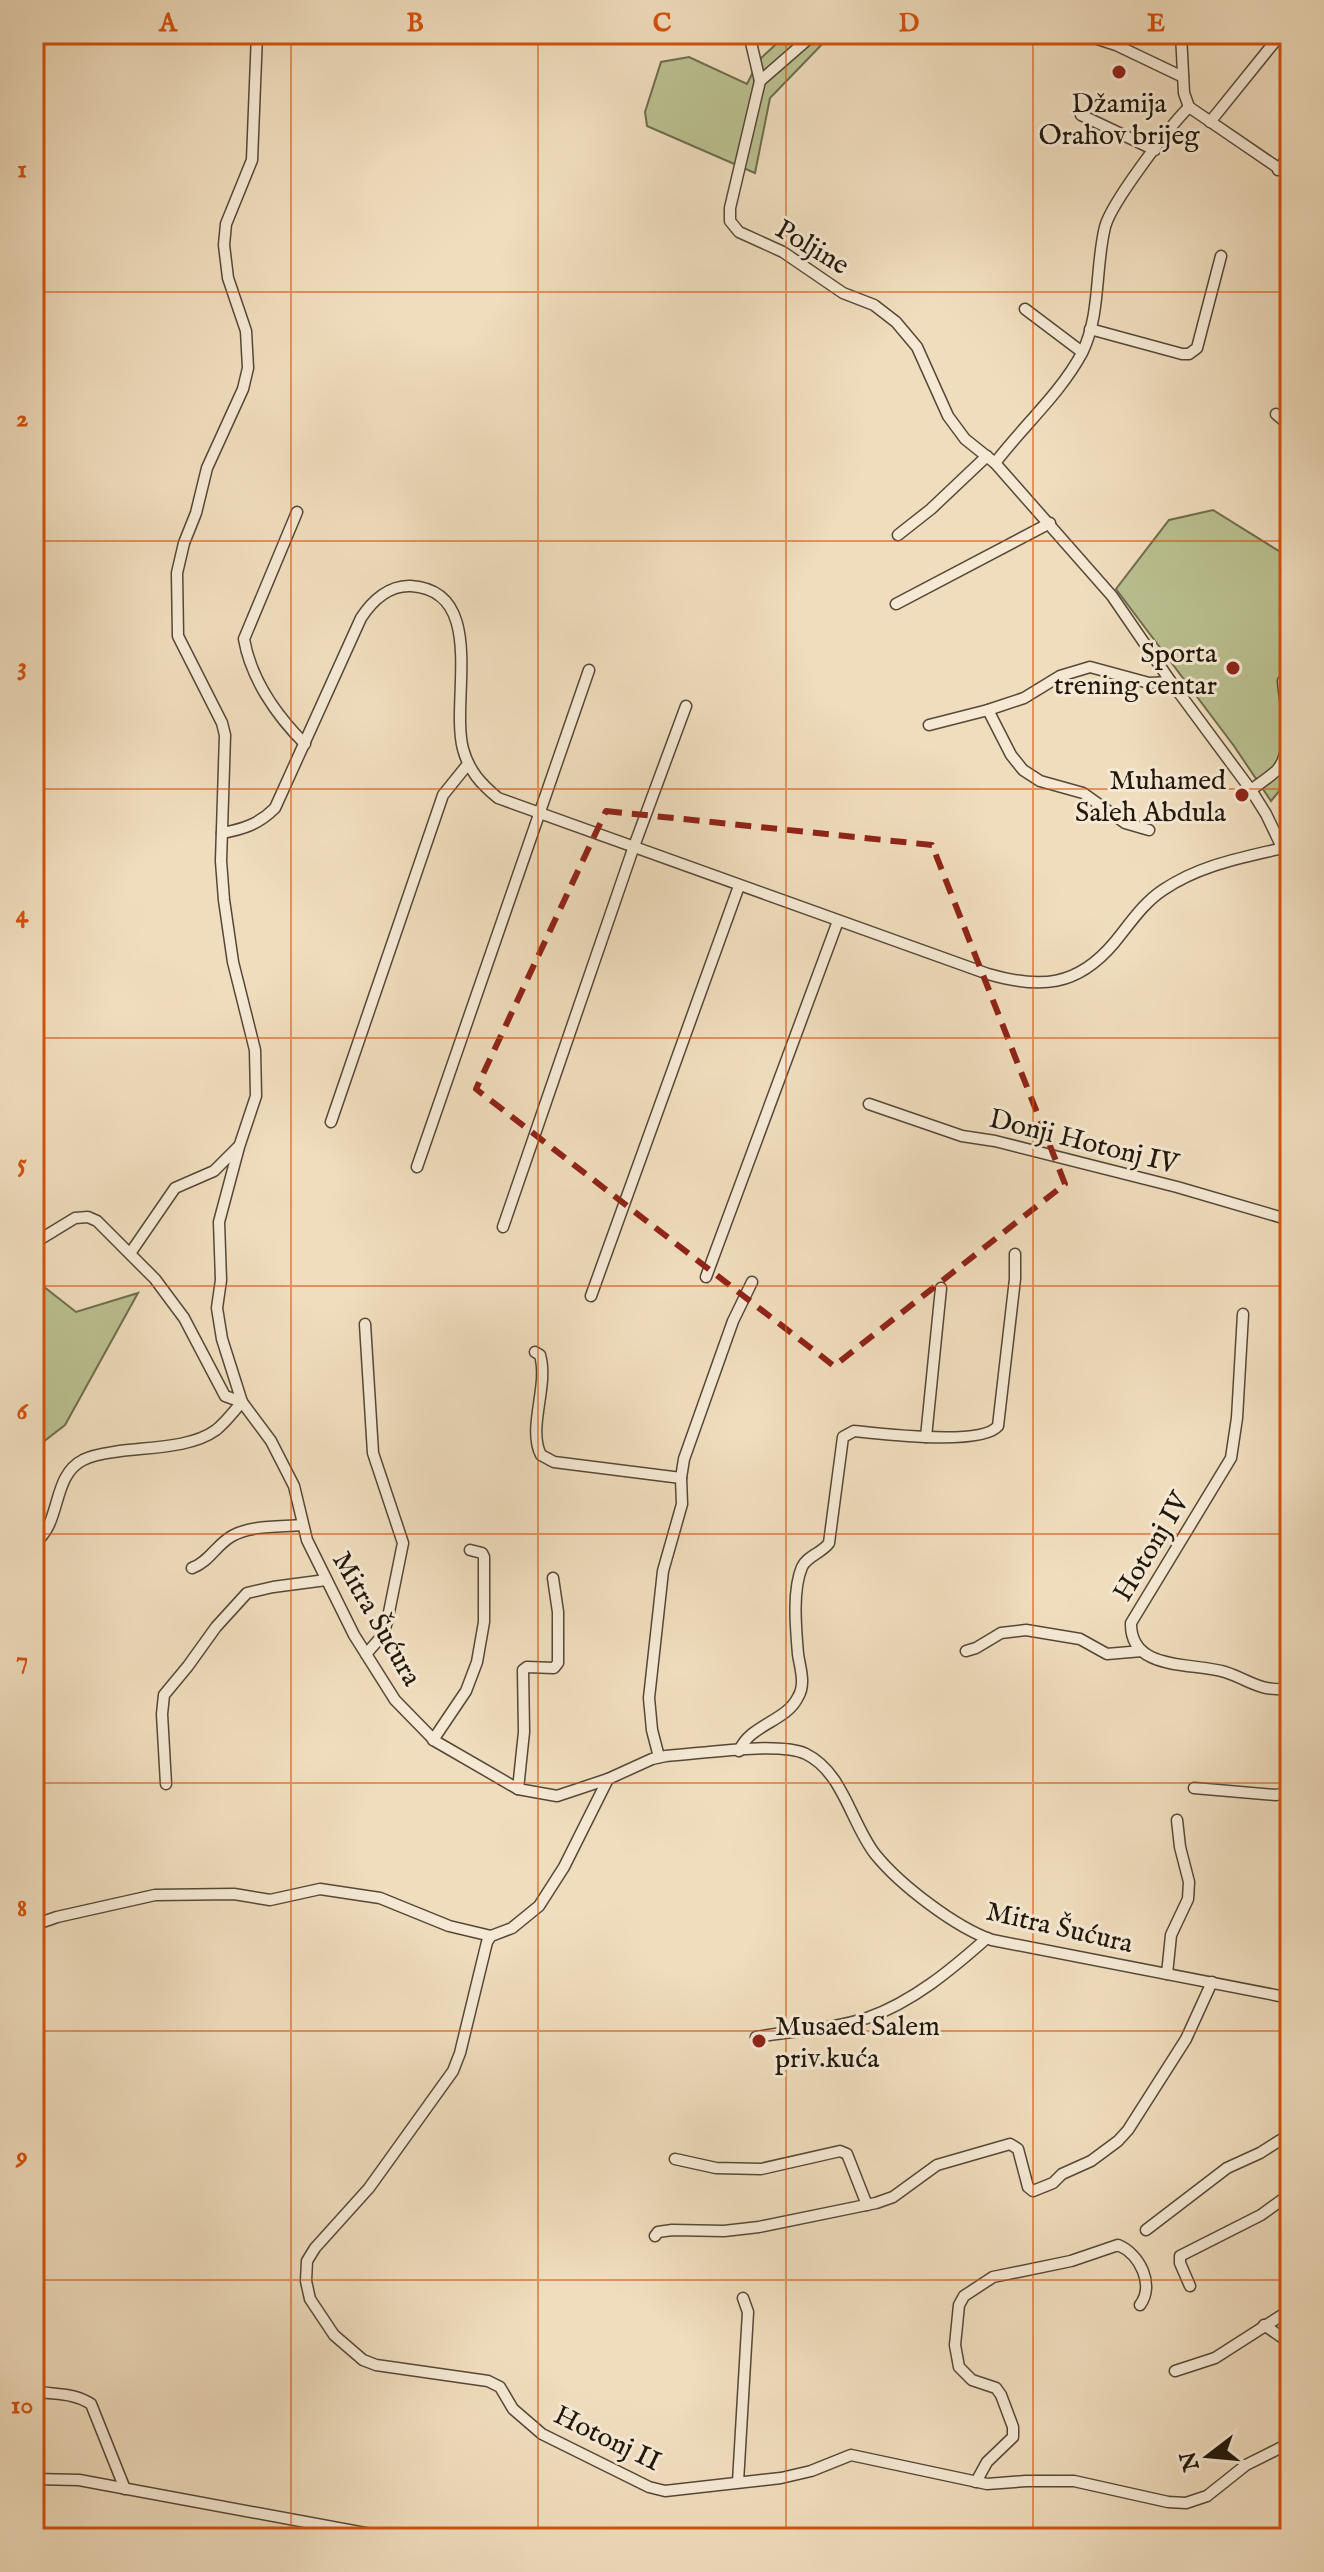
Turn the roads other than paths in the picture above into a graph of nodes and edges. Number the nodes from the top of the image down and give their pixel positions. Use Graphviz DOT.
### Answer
graph roads {
  1 [pos="257,34"];
  2 [pos="749,34"];
  3 [pos="814,34"];
  4 [pos="1082,34"];
  5 [pos="1181,34"];
  6 [pos="1281,34"];
  7 [pos="1183,77"];
  8 [pos="760,81"];
  9 [pos="1189,107"];
  10 [pos="1081,115"];
  11 [pos="1210,122"];
  12 [pos="1155,150"];
  13 [pos="1290,154"];
  14 [pos="1278,170"];
  15 [pos="1290,176"];
  16 [pos="1221,256"];
  17 [pos="1025,309"];
  18 [pos="1090,329"];
  19 [pos="1082,352"];
  20 [pos="1276,414"];
  21 [pos="1290,426"];
  22 [pos="991,460"];
  23 [pos="297,512"];
  24 [pos="1050,523"];
  25 [pos="898,535"];
  26 [pos="896,604"];
  27 [pos="589,670"];
  28 [pos="1283,681"];
  29 [pos="1171,682"];
  30 [pos="686,706"];
  31 [pos="988,710"];
  32 [pos="929,725"];
  33 [pos="305,744"];
  34 [pos="468,764"];
  35 [pos="1251,790"];
  36 [pos="539,814"];
  37 [pos="1149,830"];
  38 [pos="222,833"];
  39 [pos="1283,848"];
  40 [pos="633,849"];
  41 [pos="1290,864"];
  42 [pos="739,886"];
  43 [pos="838,921"];
  44 [pos="869,1104"];
  45 [pos="331,1122"];
  46 [pos="239,1147"];
  47 [pos="417,1167"];
  48 [pos="1290,1220"];
  49 [pos="503,1227"];
  50 [pos="34,1243"];
  51 [pos="131,1252"];
  52 [pos="1015,1254"];
  53 [pos="706,1277"];
  54 [pos="752,1282"];
  55 [pos="941,1288"];
  56 [pos="591,1296"];
  57 [pos="1243,1314"];
  58 [pos="365,1324"];
  59 [pos="535,1352"];
  60 [pos="242,1402"];
  61 [pos="926,1437"];
  62 [pos="681,1478"];
  63 [pos="302,1525"];
  64 [pos="34,1543"];
  65 [pos="470,1550"];
  66 [pos="192,1568"];
  67 [pos="553,1578"];
  68 [pos="326,1580"];
  69 [pos="966,1651"];
  70 [pos="1142,1651"];
  71 [pos="366,1654"];
  72 [pos="1290,1689"];
  73 [pos="433,1740"];
  74 [pos="739,1751"];
  75 [pos="659,1757"];
  76 [pos="608,1779"];
  77 [pos="166,1784"];
  78 [pos="1194,1788"];
  79 [pos="518,1789"];
  80 [pos="1290,1792"];
  81 [pos="1177,1820"];
  82 [pos="34,1925"];
  83 [pos="491,1936"];
  84 [pos="987,1938"];
  85 [pos="1167,1974"];
  86 [pos="1212,1982"];
  87 [pos="1290,1998"];
  88 [pos="756,2037"];
  89 [pos="1290,2134"];
  90 [pos="675,2159"];
  91 [pos="1290,2194"];
  92 [pos="867,2205"];
  93 [pos="1146,2230"];
  94 [pos="655,2236"];
  95 [pos="1190,2286"];
  96 [pos="743,2298"];
  97 [pos="1140,2305"];
  98 [pos="1290,2310"];
  99 [pos="1264,2325"];
  100 [pos="1290,2343"];
  101 [pos="1175,2371"];
  102 [pos="34,2391"];
  103 [pos="1290,2443"];
  104 [pos="34,2479"];
  105 [pos="738,2482"];
  106 [pos="976,2482"];
  107 [pos="125,2489"];
  108 [pos="392,2538"];
  1 -- 38 [label="street"];
  2 -- 8 [label="street, Poljine"];
  3 -- 8 [label="street"];
  4 -- 7 [label="street"];
  5 -- 7 [label="street"];
  6 -- 11 [label="street"];
  7 -- 9 [label="street"];
  8 -- 22 [label="street, Poljine"];
  9 -- 11 [label="street"];
  9 -- 12 [label="street"];
  10 -- 12 [label="street"];
  11 -- 14 [label="street"];
  12 -- 18 [label="street"];
  13 -- 14 [label="street"];
  14 -- 15 [label="street"];
  16 -- 18 [label="street"];
  17 -- 19 [label="street"];
  18 -- 19 [label="street"];
  19 -- 22 [label="street"];
  20 -- 21 [label="street"];
  22 -- 24 [label="street"];
  22 -- 25 [label="street"];
  23 -- 33 [label="street"];
  24 -- 26 [label="street"];
  24 -- 29 [label="street"];
  27 -- 36 [label="street"];
  28 -- 35 [label="street"];
  29 -- 31 [label="street"];
  29 -- 35 [label="street"];
  30 -- 40 [label="street"];
  31 -- 32 [label="street"];
  31 -- 37 [label="street"];
  33 -- 34 [label="street"];
  33 -- 38 [label="street"];
  34 -- 36 [label="street"];
  34 -- 45 [label="street"];
  35 -- 39 [label="street"];
  36 -- 40 [label="street"];
  36 -- 47 [label="street"];
  38 -- 46 [label="street"];
  39 -- 41 [label="street"];
  39 -- 43 [label="street"];
  40 -- 42 [label="street"];
  40 -- 49 [label="street"];
  42 -- 43 [label="street"];
  42 -- 56 [label="street"];
  43 -- 53 [label="street"];
  44 -- 48 [label="street, Donji Hotonj IV"];
  46 -- 51 [label="street"];
  46 -- 60 [label="street"];
  50 -- 51 [label="street, Mitra Šućura"];
  51 -- 60 [label="street, Mitra Šućura"];
  52 -- 61 [label="street"];
  54 -- 62 [label="street"];
  55 -- 61 [label="street"];
  57 -- 70 [label="street, Hotonj IV"];
  58 -- 71 [label="street"];
  59 -- 62 [label="street"];
  60 -- 63 [label="street, Mitra Šućura"];
  60 -- 64 [label="street"];
  61 -- 74 [label="street"];
  62 -- 75 [label="street"];
  63 -- 66 [label="street"];
  63 -- 68 [label="street, Mitra Šućura"];
  65 -- 73 [label="street"];
  67 -- 79 [label="street"];
  68 -- 71 [label="street, Mitra Šućura"];
  68 -- 77 [label="street"];
  69 -- 70 [label="street"];
  70 -- 72 [label="street"];
  71 -- 73 [label="street, Mitra Šućura"];
  73 -- 79 [label="street, Mitra Šućura"];
  74 -- 75 [label="street, Mitra Šućura"];
  74 -- 84 [label="street, Mitra Šućura"];
  75 -- 76 [label="street, Mitra Šućura"];
  76 -- 79 [label="street, Mitra Šućura"];
  76 -- 83 [label="street"];
  78 -- 80 [label="street"];
  81 -- 85 [label="street"];
  82 -- 83 [label="street"];
  83 -- 105 [label="street, Hotonj II"];
  84 -- 85 [label="street, Mitra Šućura"];
  84 -- 88 [label="street"];
  85 -- 86 [label="street, Mitra Šućura"];
  86 -- 87 [label="street, Mitra Šućura"];
  86 -- 92 [label="street"];
  89 -- 93 [label="street"];
  90 -- 92 [label="street"];
  91 -- 95 [label="street"];
  92 -- 94 [label="street"];
  96 -- 105 [label="street"];
  97 -- 106 [label="street"];
  98 -- 99 [label="street"];
  99 -- 100 [label="street"];
  99 -- 101 [label="street"];
  102 -- 107 [label="street"];
  103 -- 106 [label="street, Hotonj II"];
  104 -- 107 [label="street"];
  105 -- 106 [label="street, Hotonj II"];
  107 -- 108 [label="street"];
}
